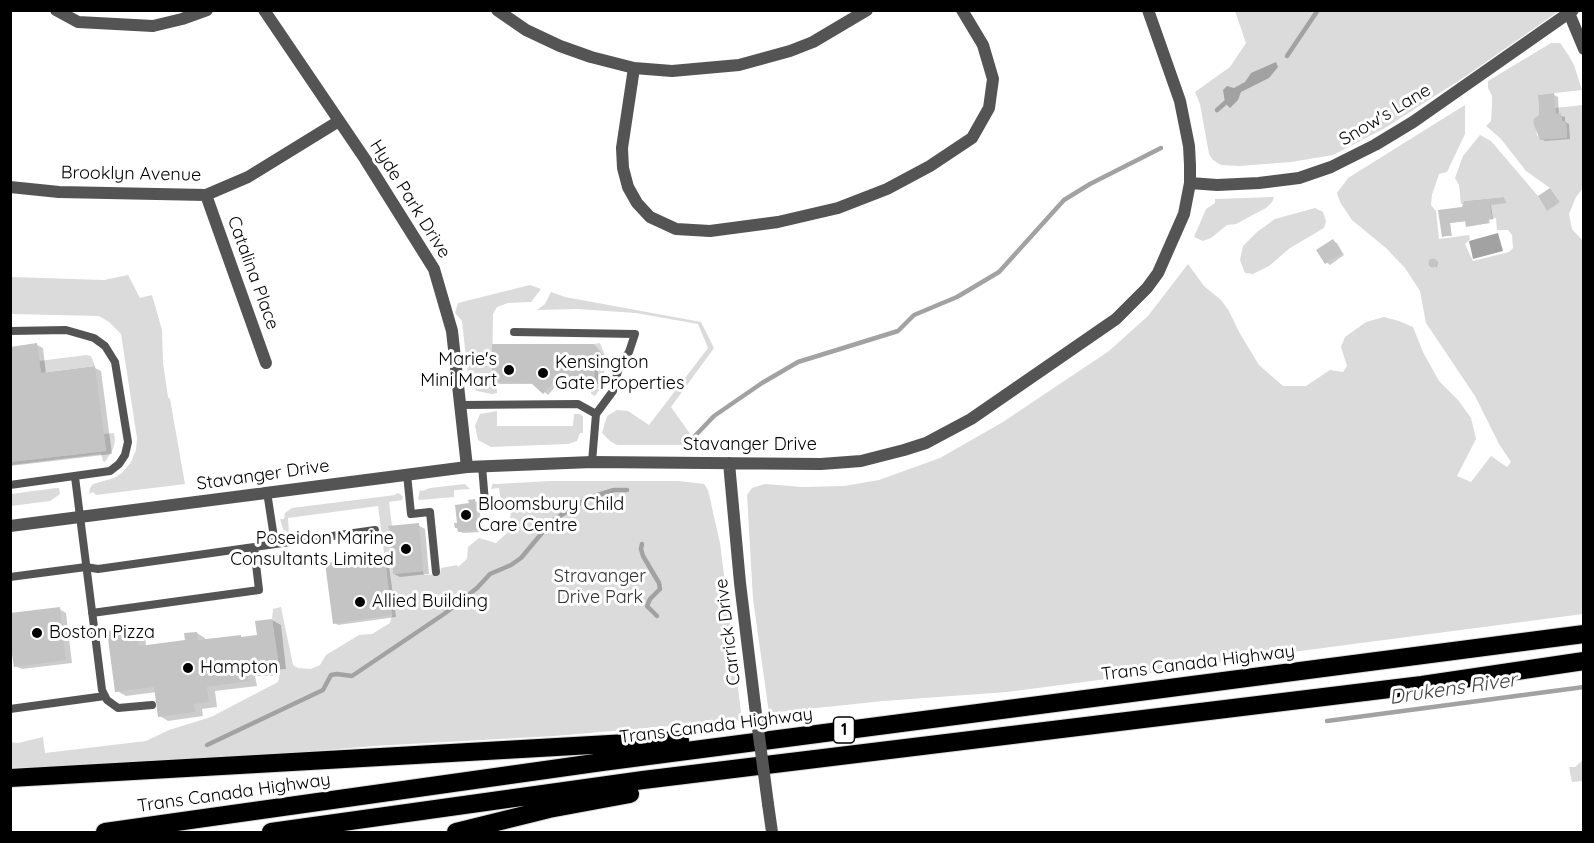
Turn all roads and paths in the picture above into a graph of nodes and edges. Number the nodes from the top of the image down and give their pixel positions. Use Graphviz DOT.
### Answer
graph roads {
  1 [pos="56,10"];
  2 [pos="207,10"];
  3 [pos="264,10"];
  4 [pos="497,10"];
  5 [pos="867,10"];
  6 [pos="962,10"];
  7 [pos="1148,10"];
  8 [pos="1571,12"];
  9 [pos="1584,49"];
  10 [pos="634,68"];
  11 [pos="339,121"];
  12 [pos="1190,183"];
  13 [pos="10,187"];
  14 [pos="206,195"];
  15 [pos="10,331"];
  16 [pos="514,332"];
  17 [pos="266,363"];
  18 [pos="460,405"];
  19 [pos="596,414"];
  20 [pos="592,462"];
  21 [pos="729,462"];
  22 [pos="482,466"];
  23 [pos="466,467"];
  24 [pos="407,474"];
  25 [pos="75,477"];
  26 [pos="10,485"];
  27 [pos="267,492"];
  28 [pos="485,502"];
  29 [pos="79,516"];
  30 [pos="10,526"];
  31 [pos="375,530"];
  32 [pos="275,544"];
  33 [pos="254,547"];
  34 [pos="86,567"];
  35 [pos="436,572"];
  36 [pos="10,577"];
  37 [pos="92,613"];
  38 [pos="1584,634"];
  39 [pos="1584,662"];
  40 [pos="105,696"];
  41 [pos="152,705"];
  42 [pos="10,709"];
  43 [pos="838,731"];
  44 [pos="902,748"];
  45 [pos="10,778"];
  46 [pos="105,832"];
  47 [pos="271,832"];
  48 [pos="456,832"];
  49 [pos="772,832"];
  1 -- 2 [label="street"];
  3 -- 11 [label="street, Hyde Park Drive"];
  4 -- 10 [label="street"];
  5 -- 10 [label="street"];
  6 -- 10 [label="street"];
  7 -- 12 [label="street, Stavanger Drive"];
  8 -- 9 [label="street"];
  8 -- 12 [label="street, Snow's Lane"];
  11 -- 14 [label="street, Brooklyn Avenue"];
  11 -- 18 [label="street, Hyde Park Drive"];
  12 -- 21 [label="street, Stavanger Drive"];
  13 -- 14 [label="street, Brooklyn Avenue"];
  14 -- 17 [label="street, Catalina Place"];
  15 -- 25 [label="lane"];
  16 -- 19 [label="lane"];
  18 -- 19 [label="lane"];
  18 -- 23 [label="street, Hyde Park Drive"];
  19 -- 20 [label="lane"];
  20 -- 21 [label="street, Stavanger Drive"];
  20 -- 22 [label="street, Stavanger Drive"];
  21 -- 49 [label="street, Carrick Drive, bridge"];
  22 -- 23 [label="street, Stavanger Drive"];
  22 -- 28 [label="lane"];
  23 -- 24 [label="street, Stavanger Drive"];
  24 -- 27 [label="street, Stavanger Drive"];
  24 -- 35 [label="lane"];
  25 -- 26 [label="lane"];
  25 -- 29 [label="lane"];
  27 -- 29 [label="street, Stavanger Drive"];
  27 -- 32 [label="lane"];
  29 -- 30 [label="street, Stavanger Drive"];
  29 -- 34 [label="lane"];
  31 -- 32 [label="lane"];
  32 -- 33 [label="lane"];
  33 -- 34 [label="lane"];
  33 -- 37 [label="lane"];
  34 -- 36 [label="lane"];
  34 -- 37 [label="lane"];
  37 -- 40 [label="lane"];
  38 -- 43 [label="highway, Trans Canada Highway / 1"];
  39 -- 44 [label="highway, 1"];
  40 -- 41 [label="lane"];
  40 -- 42 [label="lane"];
  43 -- 45 [label="highway"];
  43 -- 46 [label="highway, Trans Canada Highway / 1"];
  44 -- 47 [label="highway, 1"];
  44 -- 48 [label="highway"];
}
